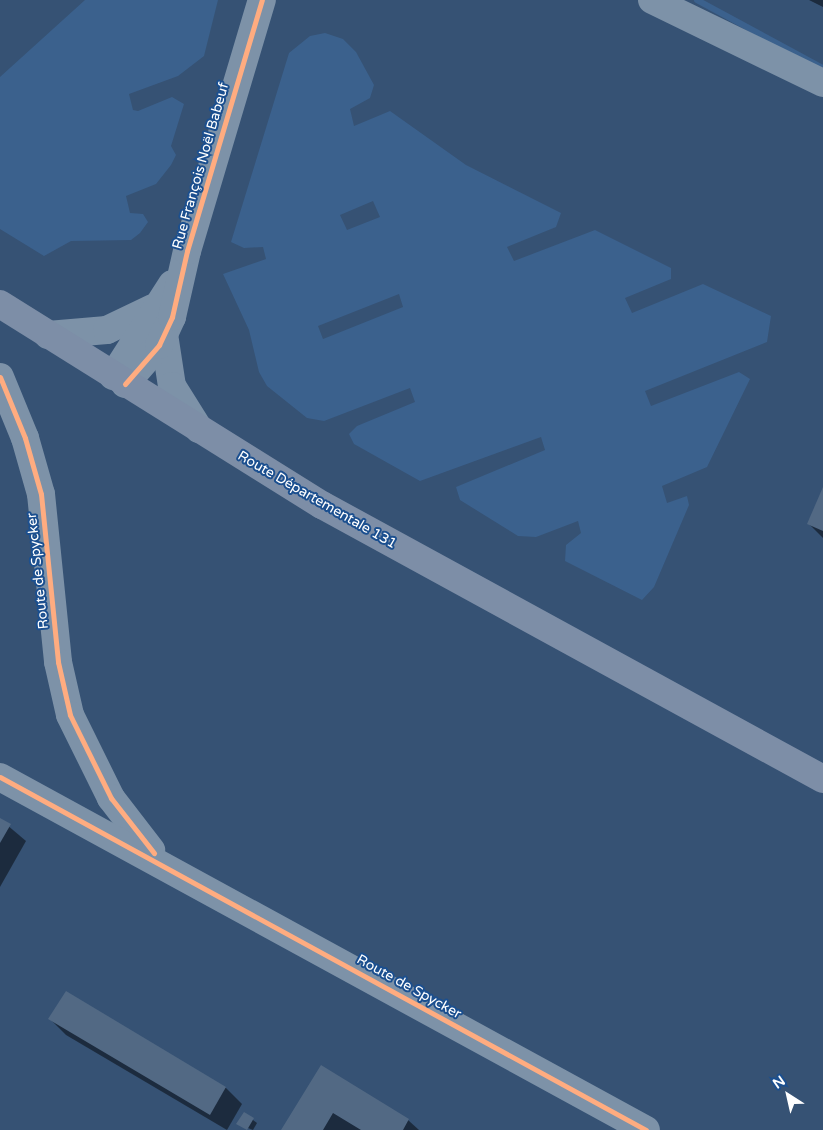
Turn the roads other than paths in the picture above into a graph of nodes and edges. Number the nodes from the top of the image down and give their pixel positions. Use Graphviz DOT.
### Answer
graph roads {
  1 [pos="262,0"];
  2 [pos="652,0"];
  3 [pos="823,83"];
  4 [pos="187,251"];
  5 [pos="164,299"];
  6 [pos="0,304"];
  7 [pos="48,334"];
  8 [pos="164,334"];
  9 [pos="0,377"];
  10 [pos="119,380"];
  11 [pos="202,432"];
  12 [pos="643,680"];
  13 [pos="823,759"];
  14 [pos="0,777"];
  15 [pos="823,780"];
  16 [pos="161,862"];
  17 [pos="646,1130"];
  1 -- 4 [label="street, Rue François Noël Babeuf"];
  2 -- 3 [label="street"];
  4 -- 5 [label="street, Rue François Noël Babeuf"];
  4 -- 8 [label="street, Rue François Noël Babeuf"];
  5 -- 7 [label="street"];
  5 -- 10 [label="street, Rue François Noël Babeuf"];
  6 -- 7 [label="main road, Route Départementale 131"];
  7 -- 10 [label="main road, Route Départementale 131"];
  8 -- 10 [label="street, Rue François Noël Babeuf"];
  8 -- 11 [label="street, Rue François Noël Babeuf"];
  9 -- 16 [label="street, Route de Spycker"];
  10 -- 11 [label="main road, Route Départementale 131"];
  11 -- 12 [label="main road, Route Départementale 131"];
  12 -- 13 [label="main road, Route Départementale 131"];
  12 -- 15 [label="main road, Route Départementale 131"];
  14 -- 16 [label="street, Route de Spycker"];
  16 -- 17 [label="street, Route de Spycker"];
}
